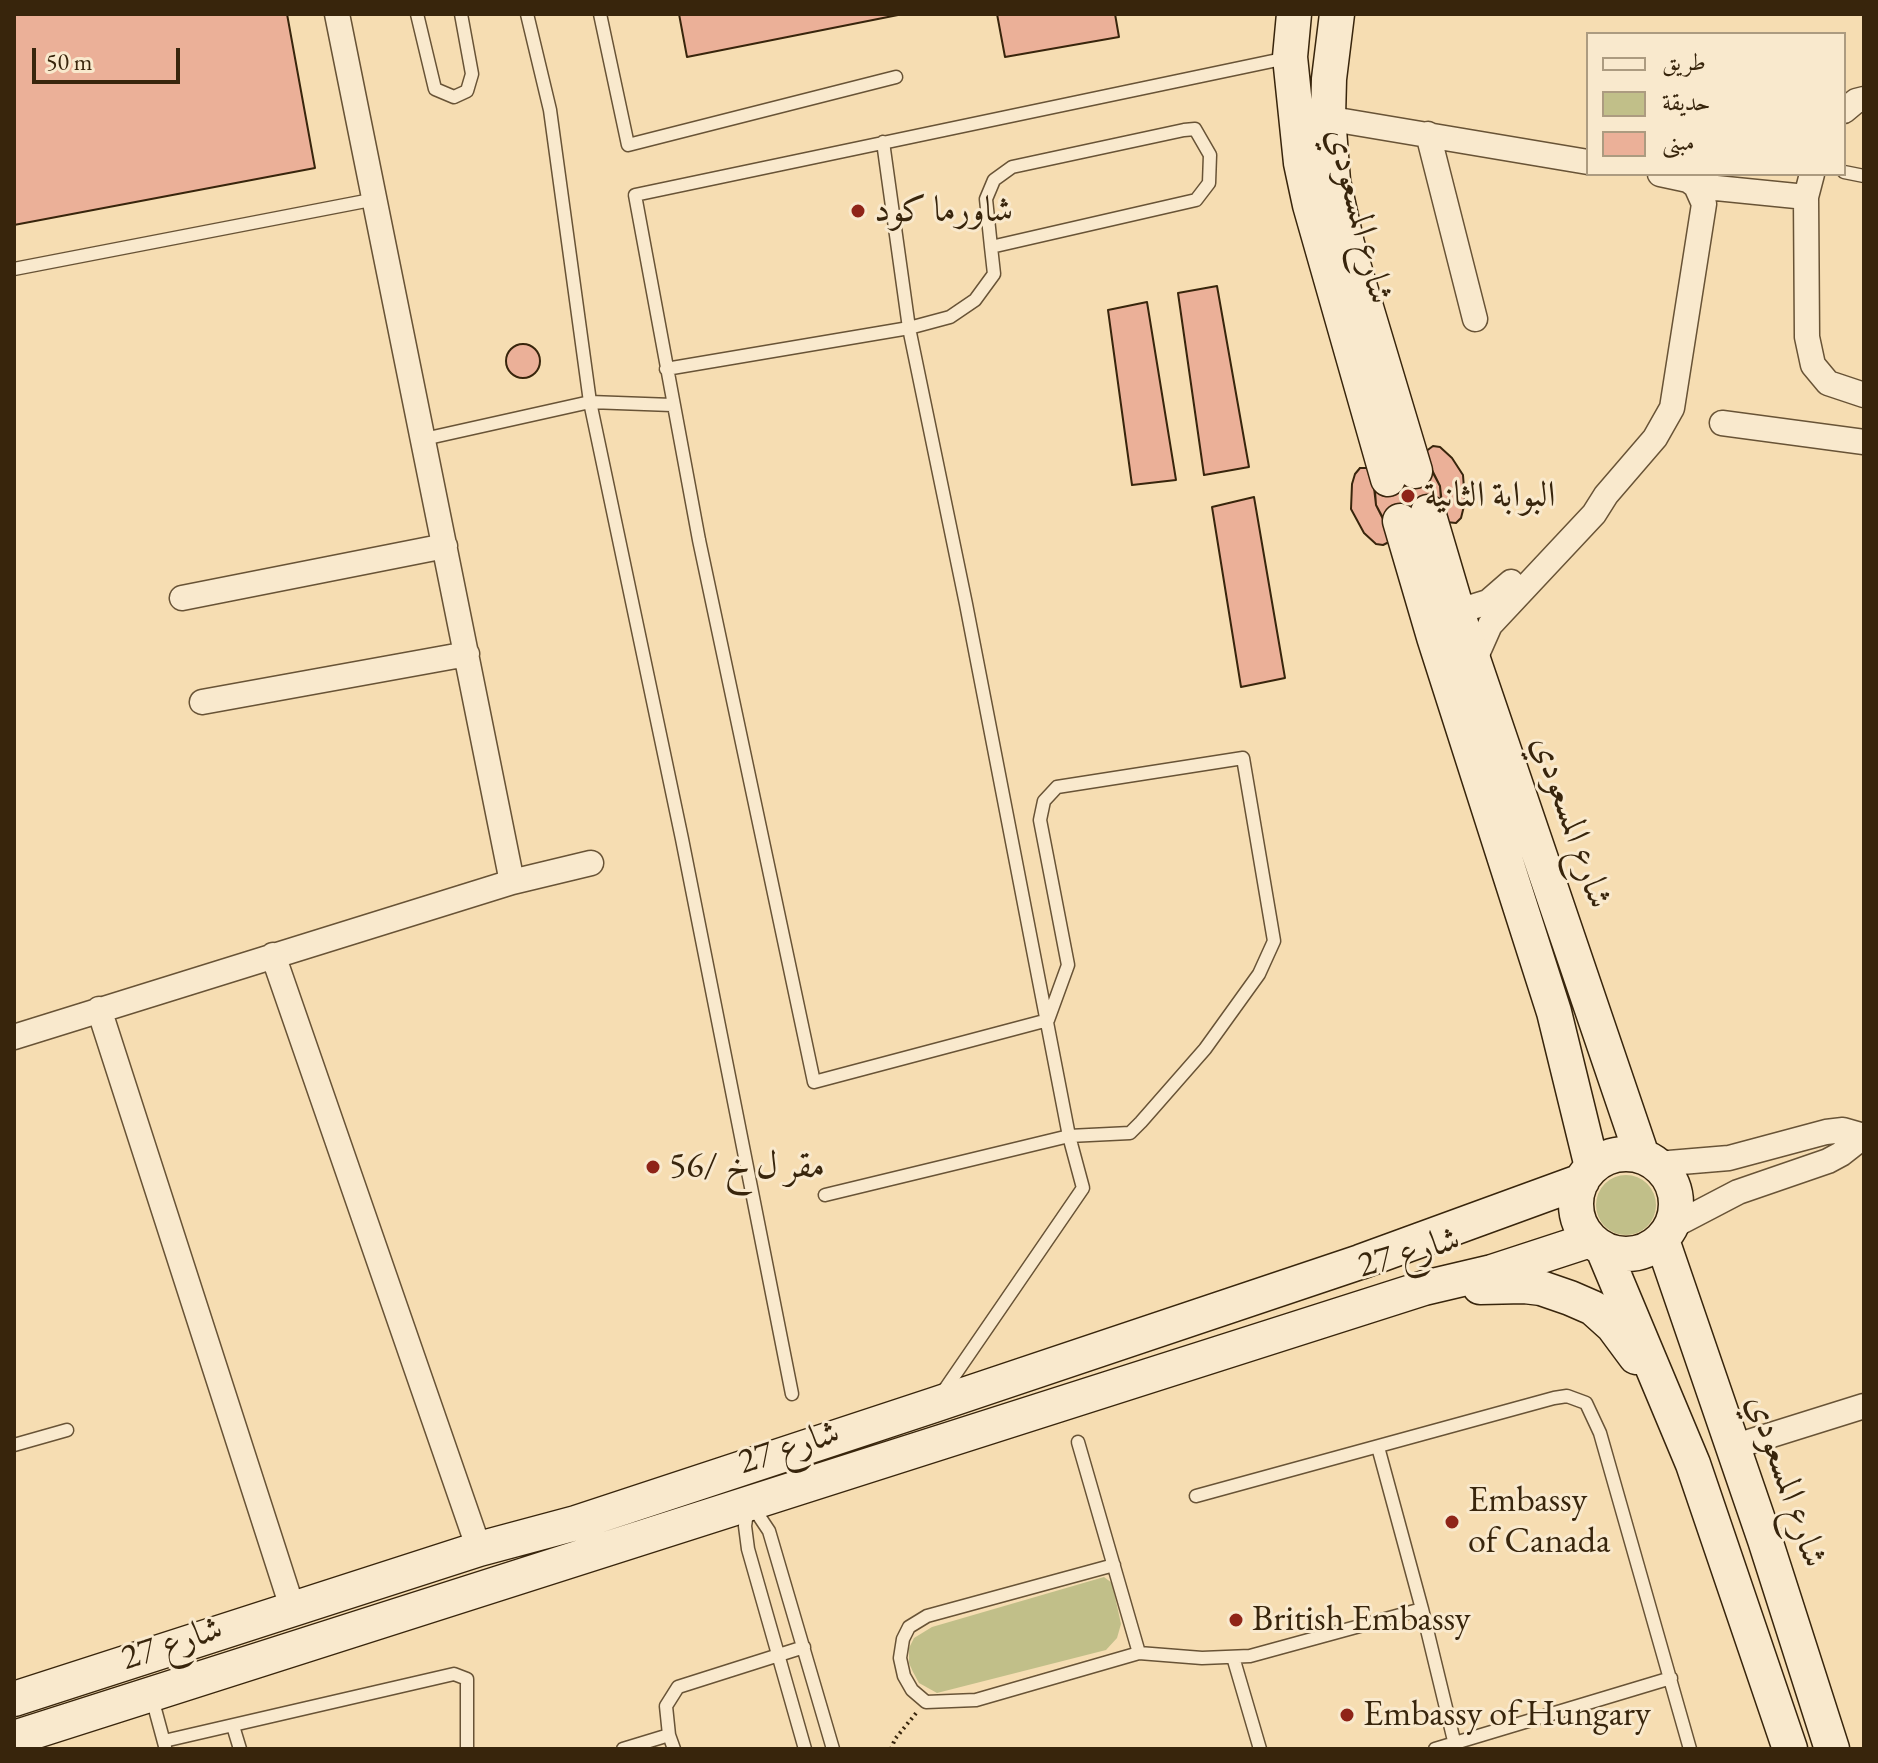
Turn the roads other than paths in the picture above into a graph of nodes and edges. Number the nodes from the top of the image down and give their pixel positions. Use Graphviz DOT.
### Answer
graph roads {
  1 [pos="337,14"];
  2 [pos="417,14"];
  3 [pos="461,14"];
  4 [pos="527,14"];
  5 [pos="600,14"];
  6 [pos="1294,14"];
  7 [pos="1337,14"];
  8 [pos="1290,57"];
  9 [pos="896,77"];
  10 [pos="1864,99"];
  11 [pos="1846,109"];
  12 [pos="1294,114"];
  13 [pos="1328,117"];
  14 [pos="1428,134"];
  15 [pos="883,142"];
  16 [pos="1586,162"];
  17 [pos="1669,176"];
  18 [pos="1696,186"];
  19 [pos="1809,186"];
  20 [pos="376,199"];
  21 [pos="991,247"];
  22 [pos="14,269"];
  23 [pos="1475,319"];
  24 [pos="909,328"];
  25 [pos="666,369"];
  26 [pos="1864,395"];
  27 [pos="590,402"];
  28 [pos="672,405"];
  29 [pos="1722,423"];
  30 [pos="424,439"];
  31 [pos="1864,442"];
  32 [pos="1606,495"];
  33 [pos="445,546"];
  34 [pos="182,598"];
  35 [pos="1456,605"];
  36 [pos="467,654"];
  37 [pos="1474,661"];
  38 [pos="202,702"];
  39 [pos="591,863"];
  40 [pos="512,882"];
  41 [pos="273,955"];
  42 [pos="99,1009"];
  43 [pos="1048,1020"];
  44 [pos="14,1037"];
  45 [pos="1069,1136"];
  46 [pos="1649,1160"];
  47 [pos="1587,1174"];
  48 [pos="825,1195"];
  49 [pos="1667,1234"];
  50 [pos="1597,1244"];
  51 [pos="1424,1288"];
  52 [pos="792,1394"];
  53 [pos="934,1405"];
  54 [pos="1669,1406"];
  55 [pos="1864,1406"];
  56 [pos="67,1430"];
  57 [pos="1078,1442"];
  58 [pos="14,1445"];
  59 [pos="1378,1447"];
  60 [pos="1733,1447"];
  61 [pos="737,1470"];
  62 [pos="1196,1496"];
  63 [pos="749,1503"];
  64 [pos="576,1523"];
  65 [pos="479,1549"];
  66 [pos="588,1554"];
  67 [pos="1114,1565"];
  68 [pos="1422,1609"];
  69 [pos="293,1610"];
  70 [pos="804,1647"];
  71 [pos="1139,1653"];
  72 [pos="778,1655"];
  73 [pos="1233,1657"];
  74 [pos="1671,1678"];
  75 [pos="151,1693"];
  76 [pos="14,1699"];
  77 [pos="233,1726"];
  78 [pos="669,1735"];
  79 [pos="16,1741"];
  80 [pos="165,1745"];
  81 [pos="1455,1746"];
  82 [pos="240,1749"];
  83 [pos="467,1749"];
  84 [pos="625,1749"];
  85 [pos="674,1749"];
  86 [pos="805,1749"];
  87 [pos="833,1749"];
  88 [pos="1260,1749"];
  89 [pos="1435,1749"];
  90 [pos="1690,1749"];
  91 [pos="1790,1749"];
  92 [pos="1832,1749"];
  1 -- 20 [label="street"];
  2 -- 3 [label="lane"];
  4 -- 27 [label="lane"];
  5 -- 9 [label="lane"];
  6 -- 8 [label="main road, شارع المسعودي"];
  7 -- 13 [label="main road, شارع المسعودي"];
  8 -- 12 [label="main road, شارع المسعودي"];
  8 -- 15 [label="lane"];
  10 -- 11 [label="street"];
  12 -- 13 [label="street"];
  12 -- 13 [label="main road, شارع المسعودي"];
  13 -- 14 [label="street"];
  14 -- 16 [label="street"];
  14 -- 23 [label="street"];
  15 -- 24 [label="lane"];
  15 -- 25 [label="lane"];
  17 -- 18 [label="street"];
  18 -- 19 [label="street"];
  18 -- 32 [label="street"];
  19 -- 26 [label="street"];
  20 -- 22 [label="lane"];
  20 -- 30 [label="street"];
  21 -- 21 [label="lane"];
  21 -- 24 [label="lane"];
  24 -- 25 [label="lane"];
  24 -- 43 [label="lane"];
  25 -- 28 [label="lane"];
  27 -- 28 [label="lane"];
  27 -- 30 [label="lane"];
  27 -- 52 [label="lane"];
  28 -- 43 [label="lane"];
  29 -- 31 [label="street"];
  30 -- 33 [label="street"];
  32 -- 35 [label="street"];
  32 -- 37 [label="street"];
  33 -- 34 [label="street"];
  33 -- 36 [label="street"];
  35 -- 37 [label="main road, شارع المسعودي"];
  35 -- 47 [label="main road, شارع المسعودي"];
  36 -- 38 [label="street"];
  36 -- 40 [label="street"];
  37 -- 46 [label="main road, شارع المسعودي"];
  39 -- 40 [label="street"];
  40 -- 41 [label="street"];
  41 -- 42 [label="street"];
  41 -- 65 [label="street"];
  42 -- 44 [label="street"];
  42 -- 69 [label="street"];
  43 -- 45 [label="lane"];
  43 -- 45 [label="lane"];
  45 -- 48 [label="lane"];
  45 -- 53 [label="lane"];
  46 -- 47 [label="main road"];
  46 -- 49 [label="main road"];
  46 -- 49 [label="street"];
  47 -- 50 [label="main road"];
  47 -- 53 [label="main road, شارع 27"];
  49 -- 50 [label="main road"];
  49 -- 60 [label="main road, شارع المسعودي"];
  50 -- 51 [label="main road, شارع 27"];
  50 -- 54 [label="main road"];
  51 -- 54 [label="main road"];
  51 -- 63 [label="main road, شارع 27"];
  53 -- 61 [label="main road, شارع 27"];
  54 -- 91 [label="main road"];
  55 -- 60 [label="street"];
  56 -- 58 [label="lane"];
  57 -- 67 [label="lane"];
  59 -- 62 [label="lane"];
  59 -- 68 [label="lane"];
  59 -- 74 [label="lane"];
  60 -- 92 [label="main road, شارع المسعودي"];
  61 -- 63 [label="main road"];
  61 -- 64 [label="main road, شارع 27"];
  63 -- 66 [label="main road, شارع 27"];
  63 -- 70 [label="lane"];
  63 -- 72 [label="lane"];
  64 -- 65 [label="main road, شارع 27"];
  64 -- 66 [label="main road"];
  65 -- 69 [label="main road, شارع 27"];
  66 -- 75 [label="main road, شارع 27"];
  67 -- 71 [label="lane"];
  67 -- 71 [label="lane"];
  68 -- 73 [label="lane"];
  68 -- 81 [label="lane"];
  69 -- 76 [label="main road, شارع 27"];
  70 -- 72 [label="lane"];
  70 -- 87 [label="lane"];
  71 -- 73 [label="lane"];
  72 -- 78 [label="lane"];
  72 -- 86 [label="lane"];
  73 -- 88 [label="lane"];
  74 -- 81 [label="lane"];
  74 -- 90 [label="lane"];
  75 -- 79 [label="main road, شارع 27"];
  75 -- 80 [label="lane"];
  77 -- 80 [label="lane"];
  77 -- 82 [label="lane"];
  77 -- 83 [label="lane"];
  78 -- 84 [label="lane"];
  78 -- 85 [label="lane"];
  81 -- 89 [label="lane"];
}
